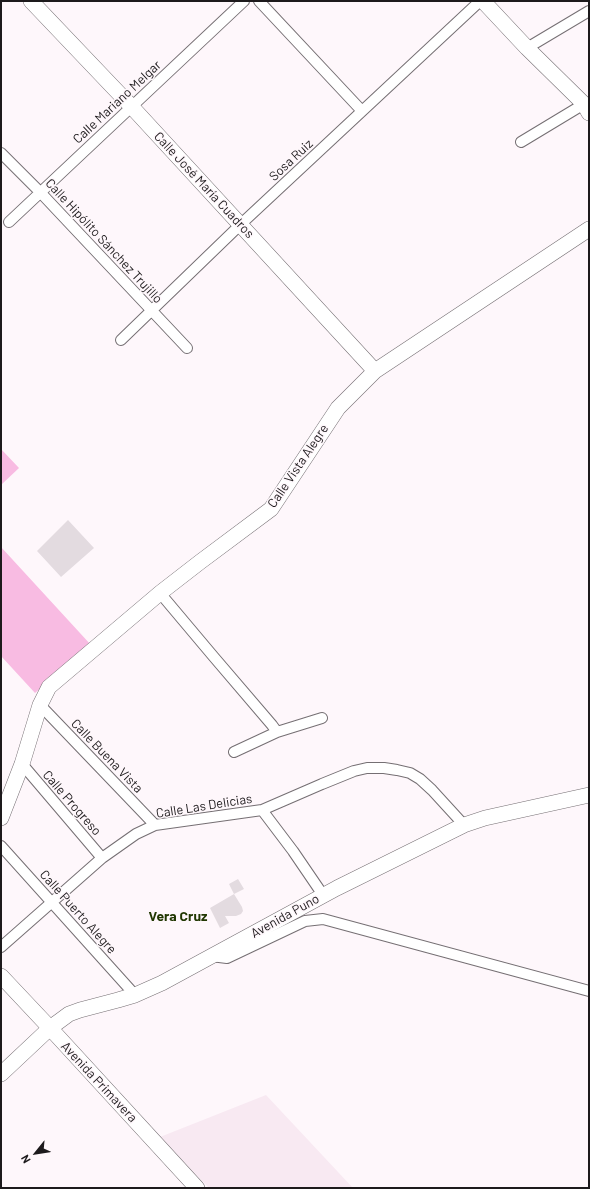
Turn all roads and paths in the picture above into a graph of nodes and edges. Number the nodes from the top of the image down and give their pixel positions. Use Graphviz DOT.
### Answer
graph roads {
  1 [pos="31,1"];
  2 [pos="244,1"];
  3 [pos="259,1"];
  4 [pos="482,1"];
  5 [pos="589,11"];
  6 [pos="527,48"];
  7 [pos="131,106"];
  8 [pos="586,109"];
  9 [pos="362,111"];
  10 [pos="521,142"];
  11 [pos="1,153"];
  12 [pos="40,192"];
  13 [pos="9,222"];
  14 [pos="240,225"];
  15 [pos="589,229"];
  16 [pos="151,311"];
  17 [pos="121,340"];
  18 [pos="187,348"];
  19 [pos="375,371"];
  20 [pos="160,593"];
  21 [pos="40,705"];
  22 [pos="322,718"];
  23 [pos="277,732"];
  24 [pos="234,752"];
  25 [pos="22,764"];
  26 [pos="589,795"];
  27 [pos="262,810"];
  28 [pos="1,818"];
  29 [pos="155,825"];
  30 [pos="464,825"];
  31 [pos="1,846"];
  32 [pos="102,858"];
  33 [pos="323,895"];
  34 [pos="52,903"];
  35 [pos="1,947"];
  36 [pos="212,956"];
  37 [pos="1,976"];
  38 [pos="589,990"];
  39 [pos="135,995"];
  40 [pos="50,1028"];
  41 [pos="1,1074"];
  42 [pos="197,1188"];
  1 -- 7 [label="street, Calle José María Cuadros"];
  2 -- 7 [label="street, Calle Mariano Melgar"];
  3 -- 9 [label="street"];
  4 -- 6 [label="street"];
  4 -- 9 [label="street, Sosa Ruiz"];
  5 -- 6 [label="street"];
  6 -- 8 [label="street"];
  7 -- 12 [label="street, Calle Mariano Melgar"];
  7 -- 14 [label="street, Calle José María Cuadros"];
  8 -- 10 [label="street"];
  9 -- 14 [label="street, Sosa Ruiz"];
  11 -- 12 [label="street, Calle Hipólito Sánchez Trujillo"];
  12 -- 13 [label="street, Calle Mariano Melgar"];
  12 -- 16 [label="street, Calle Hipólito Sánchez Trujillo"];
  14 -- 16 [label="street, Sosa Ruiz"];
  14 -- 19 [label="street, Calle José María Cuadros"];
  15 -- 19 [label="street, Calle Vista Alegre"];
  16 -- 17 [label="street, Sosa Ruiz"];
  16 -- 18 [label="street, Calle Hipólito Sánchez Trujillo"];
  19 -- 20 [label="street, Calle Vista Alegre"];
  20 -- 21 [label="street, Calle Vista Alegre"];
  20 -- 23 [label="street"];
  21 -- 25 [label="street, Calle Vista Alegre"];
  21 -- 29 [label="street, Calle Buena Vista"];
  22 -- 23 [label="street"];
  23 -- 24 [label="street"];
  25 -- 28 [label="street, Calle Vista Alegre"];
  25 -- 32 [label="street, Calle Progreso"];
  26 -- 30 [label="street, Avenida Puno"];
  27 -- 29 [label="street, Calle Las Delicias"];
  27 -- 30 [label="street, Calle Las Delicias"];
  27 -- 33 [label="street"];
  29 -- 32 [label="street, Calle Las Delicias"];
  30 -- 33 [label="street, Avenida Puno"];
  31 -- 34 [label="street, Calle Puerto Alegre"];
  32 -- 34 [label="street, Calle Las Delicias"];
  33 -- 36 [label="street, Avenida Puno"];
  34 -- 35 [label="street, Calle Las Delicias"];
  34 -- 39 [label="street, Calle Puerto Alegre"];
  36 -- 38 [label="street"];
  36 -- 39 [label="street, Avenida Puno"];
  37 -- 40 [label="street, Avenida Primavera"];
  39 -- 40 [label="street, Avenida Puno"];
  40 -- 41 [label="street, Avenida Puno"];
  40 -- 42 [label="street, Avenida Primavera"];
}
